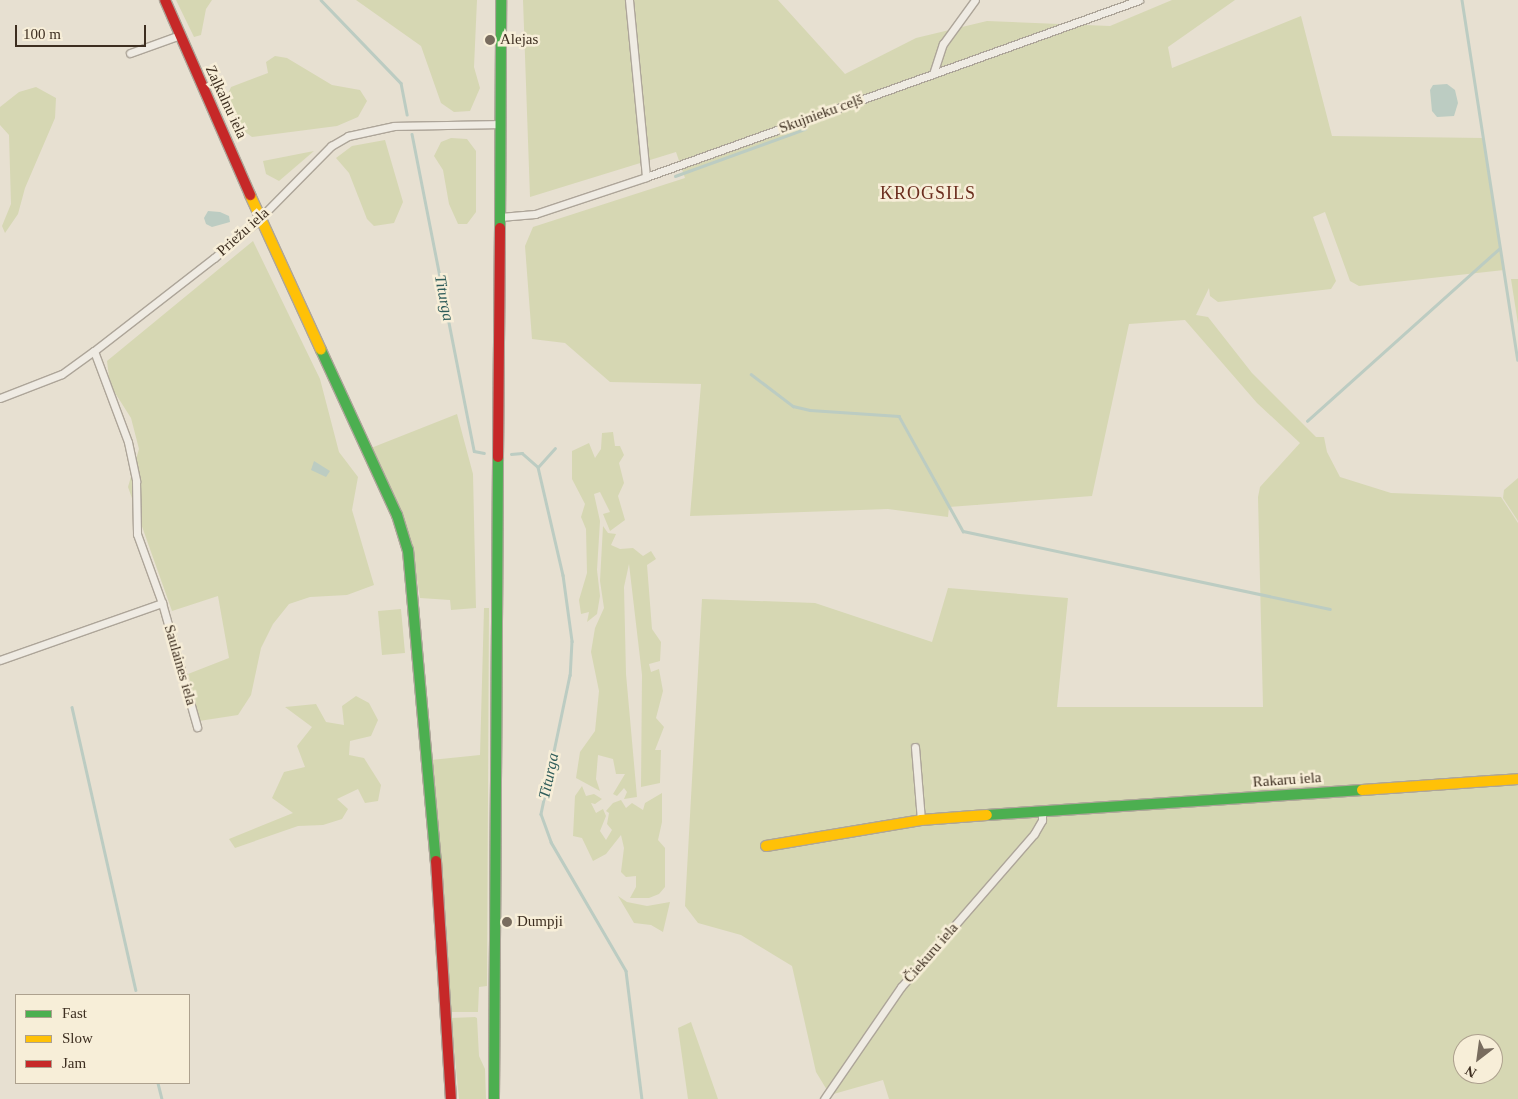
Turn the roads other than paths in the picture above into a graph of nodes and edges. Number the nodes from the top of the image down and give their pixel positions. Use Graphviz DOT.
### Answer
graph roads {
  1 [pos="165,0"];
  2 [pos="501,0"];
  3 [pos="629,0"];
  4 [pos="975,0"];
  5 [pos="1139,0"];
  6 [pos="180,35"];
  7 [pos="130,53"];
  8 [pos="933,74"];
  9 [pos="500,124"];
  10 [pos="646,177"];
  11 [pos="261,217"];
  12 [pos="500,217"];
  13 [pos="94,351"];
  14 [pos="0,398"];
  15 [pos="162,603"];
  16 [pos="0,660"];
  17 [pos="197,728"];
  18 [pos="915,747"];
  19 [pos="1518,780"];
  20 [pos="1042,813"];
  21 [pos="921,820"];
  22 [pos="766,846"];
  23 [pos="451,1099"];
  24 [pos="494,1099"];
  25 [pos="824,1099"];
  1 -- 6 [label="street, Zaļkalnu iela"];
  2 -- 9 [label="street"];
  3 -- 10 [label="street"];
  4 -- 8 [label="street"];
  5 -- 8 [label="street, Skujnieku ceļš"];
  6 -- 7 [label="street"];
  6 -- 11 [label="street, Zaļkalnu iela"];
  8 -- 10 [label="street, Skujnieku ceļš"];
  9 -- 11 [label="street, Priežu iela"];
  9 -- 12 [label="street"];
  10 -- 12 [label="street, Skujnieku ceļš"];
  11 -- 13 [label="street, Priežu iela"];
  11 -- 23 [label="street, Zaļkalnu iela"];
  12 -- 24 [label="street"];
  13 -- 14 [label="street, Priežu iela"];
  13 -- 15 [label="street, Saulaines iela"];
  15 -- 16 [label="street"];
  15 -- 17 [label="street, Saulaines iela"];
  18 -- 21 [label="street"];
  19 -- 20 [label="street, Rakaru iela"];
  20 -- 21 [label="street, Rakaru iela"];
  20 -- 25 [label="street, Čiekuru iela"];
  21 -- 22 [label="street, Rakaru iela"];
}
